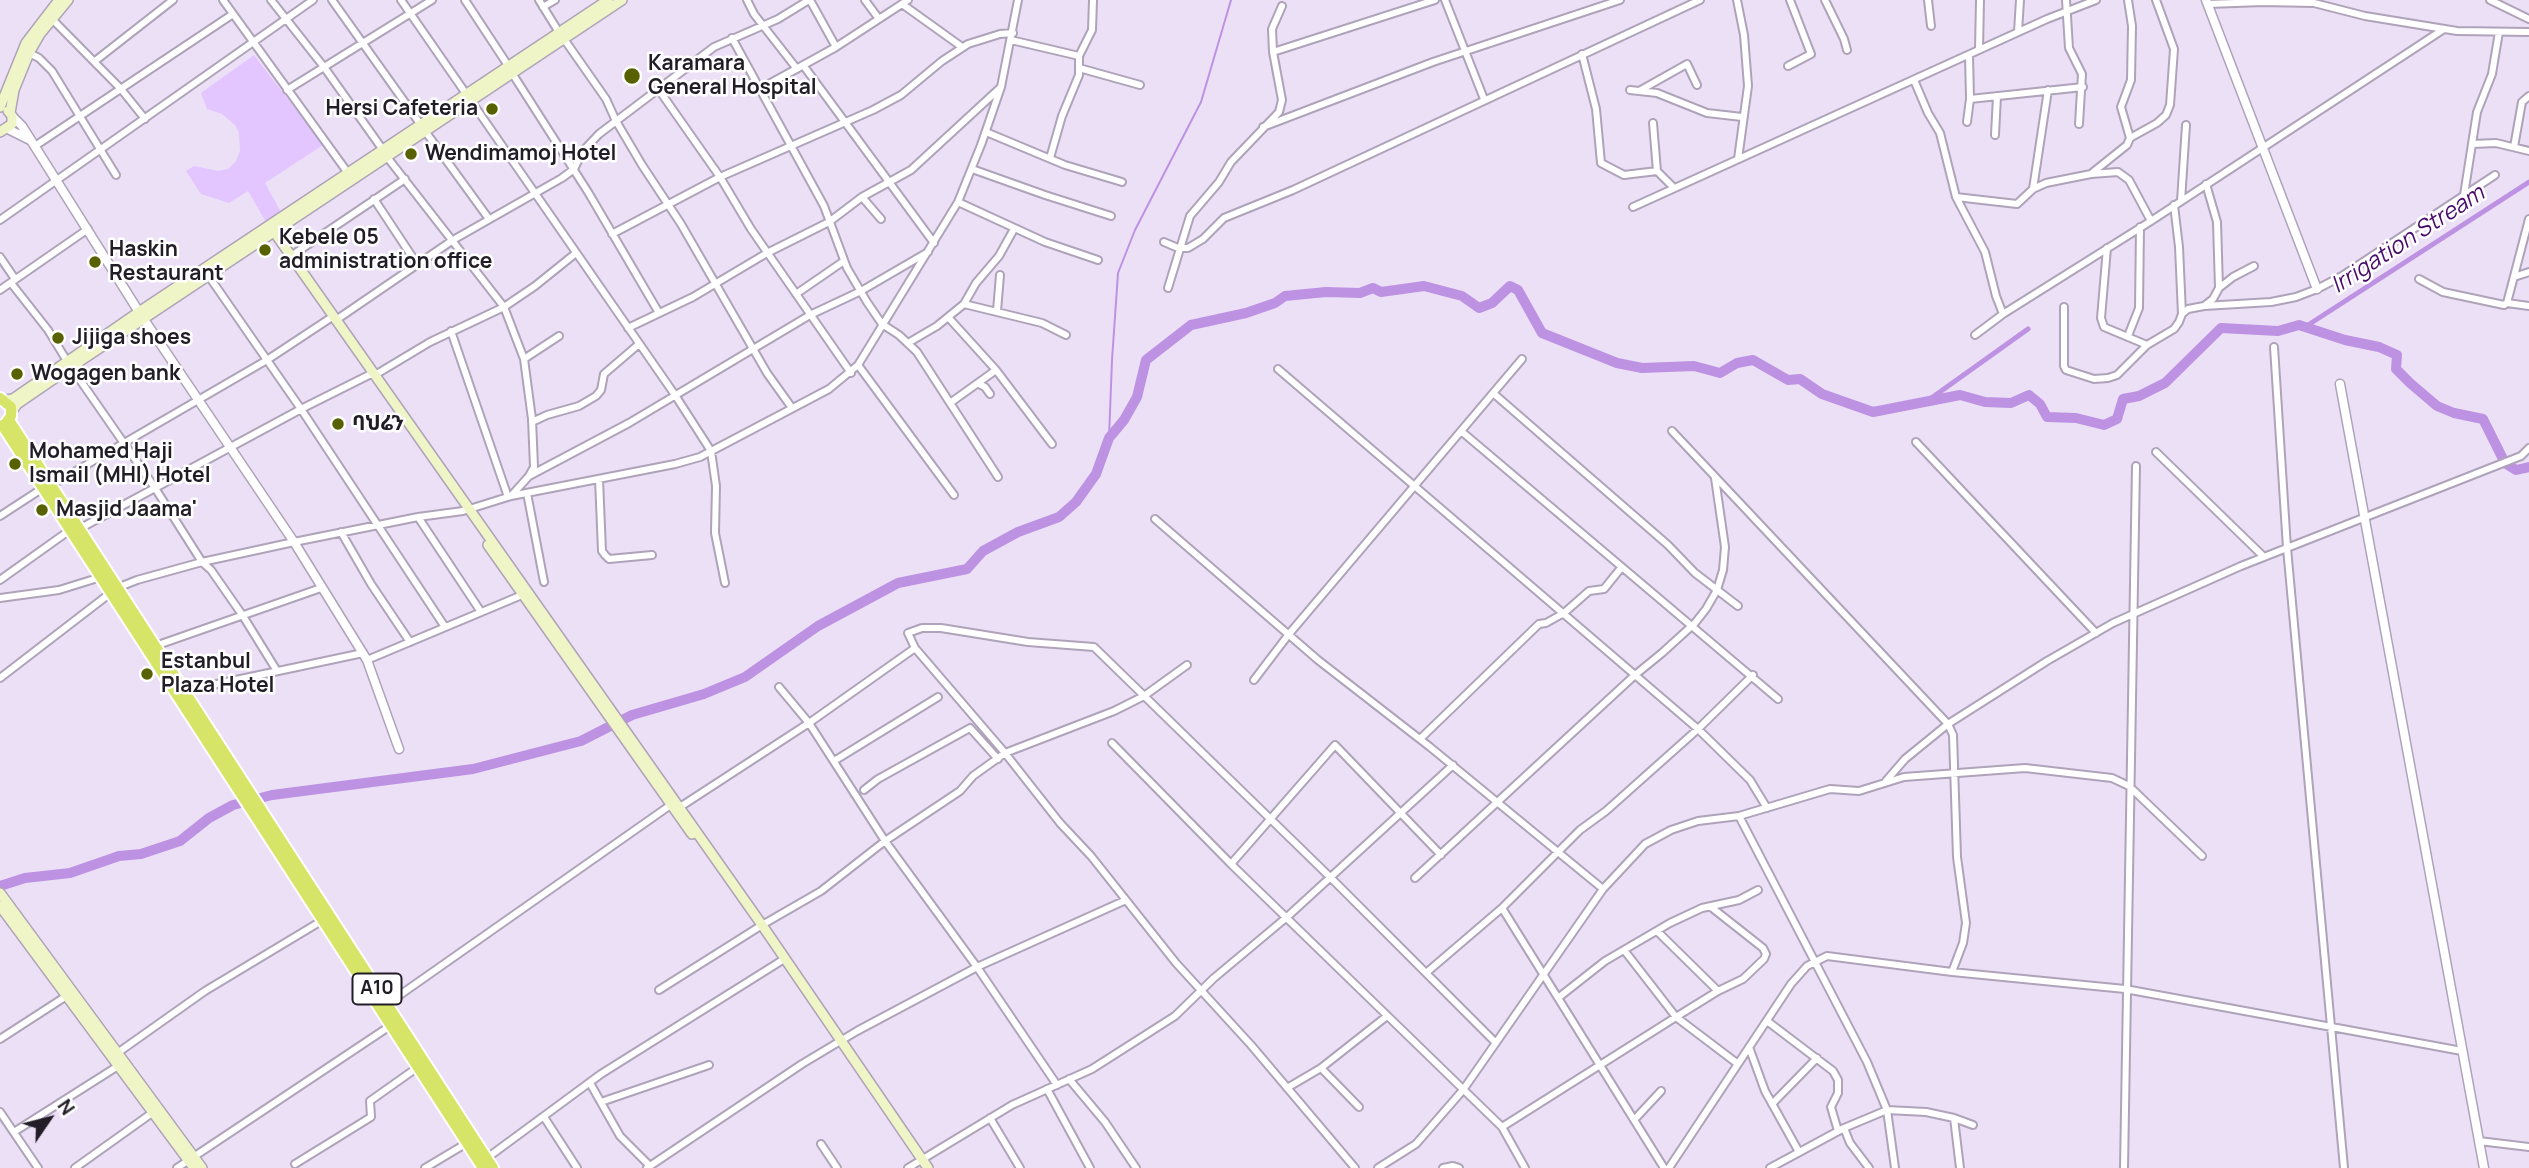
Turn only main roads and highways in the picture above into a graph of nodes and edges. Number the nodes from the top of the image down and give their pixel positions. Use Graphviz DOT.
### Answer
graph roads {
  1 [pos="59,0"];
  2 [pos="68,0"];
  3 [pos="613,1"];
  4 [pos="1,104"];
  5 [pos="11,114"];
  6 [pos="3,130"];
  7 [pos="385,153"];
  8 [pos="270,230"];
  9 [pos="142,315"];
  10 [pos="332,319"];
  11 [pos="69,364"];
  12 [pos="2,399"];
  13 [pos="5,421"];
  14 [pos="466,510"];
  15 [pos="74,529"];
  16 [pos="114,591"];
  17 [pos="596,693"];
  18 [pos="236,778"];
  19 [pos="258,812"];
  20 [pos="0,893"];
  21 [pos="3,906"];
  22 [pos="760,926"];
  23 [pos="69,994"];
  24 [pos="394,1024"];
  25 [pos="840,1041"];
  26 [pos="192,1162"];
  27 [pos="921,1163"];
  28 [pos="487,1165"];
  29 [pos="202,1168"];
  30 [pos="928,1168"];
  1 -- 4 [label="main road"];
  2 -- 5 [label="main road"];
  3 -- 7 [label="main road"];
  4 -- 5 [label="main road"];
  5 -- 6 [label="main road"];
  7 -- 8 [label="main road"];
  7 -- 8 [label="main road"];
  8 -- 9 [label="main road"];
  8 -- 9 [label="main road"];
  8 -- 10 [label="main road"];
  8 -- 10 [label="main road"];
  9 -- 11 [label="main road"];
  10 -- 14 [label="main road"];
  11 -- 12 [label="main road"];
  11 -- 13 [label="main road"];
  12 -- 13 [label="highway, A10"];
  13 -- 15 [label="highway, A10"];
  14 -- 17 [label="main road"];
  14 -- 17 [label="main road"];
  15 -- 16 [label="highway, A10"];
  15 -- 16 [label="highway, A10"];
  16 -- 18 [label="highway, A10"];
  16 -- 18 [label="highway, A10"];
  17 -- 22 [label="main road"];
  18 -- 19 [label="highway, A10"];
  19 -- 24 [label="highway, A10"];
  19 -- 24 [label="highway, A10"];
  20 -- 21 [label="main road"];
  21 -- 23 [label="main road"];
  22 -- 25 [label="main road"];
  22 -- 25 [label="main road"];
  23 -- 26 [label="main road"];
  23 -- 26 [label="main road"];
  24 -- 28 [label="highway, A10"];
  24 -- 28 [label="highway, A10"];
  25 -- 27 [label="main road"];
  26 -- 29 [label="main road"];
  27 -- 30 [label="main road"];
}
